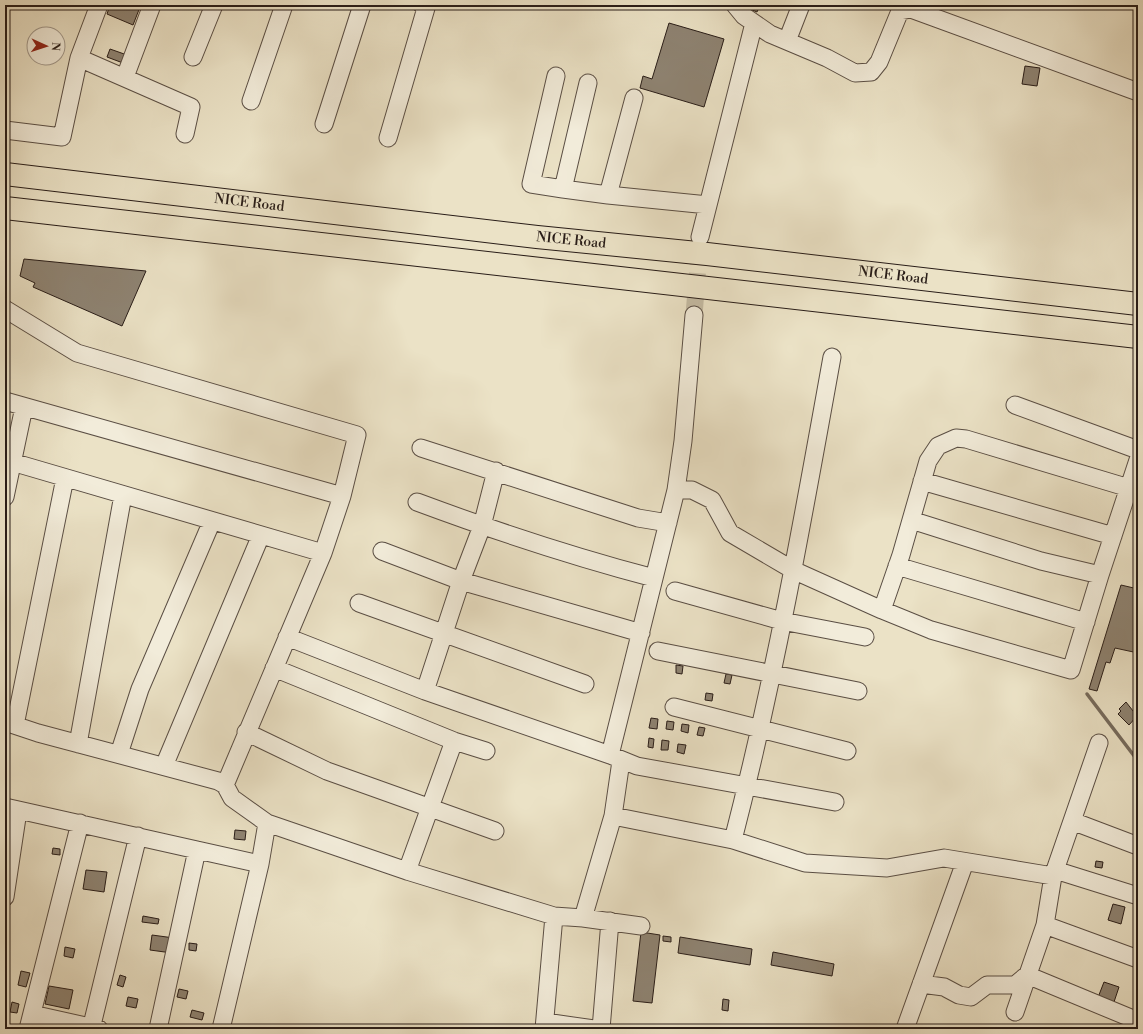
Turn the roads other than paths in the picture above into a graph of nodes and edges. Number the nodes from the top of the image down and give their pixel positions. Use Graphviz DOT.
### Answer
graph roads {
  1 [pos="99,5"];
  2 [pos="152,5"];
  3 [pos="214,5"];
  4 [pos="284,5"];
  5 [pos="362,5"];
  6 [pos="422,5"];
  7 [pos="735,5"];
  8 [pos="801,5"];
  9 [pos="754,23"];
  10 [pos="787,41"];
  11 [pos="79,58"];
  12 [pos="193,58"];
  13 [pos="556,76"];
  14 [pos="125,77"];
  15 [pos="588,83"];
  16 [pos="1138,92"];
  17 [pos="634,98"];
  18 [pos="251,101"];
  19 [pos="324,124"];
  20 [pos="5,130"];
  21 [pos="185,134"];
  22 [pos="388,138"];
  23 [pos="5,174"];
  24 [pos="564,190"];
  25 [pos="608,195"];
  26 [pos="708,205"];
  27 [pos="5,208"];
  28 [pos="700,237"];
  29 [pos="1138,304"];
  30 [pos="5,309"];
  31 [pos="694,315"];
  32 [pos="1138,337"];
  33 [pos="832,357"];
  34 [pos="5,401"];
  35 [pos="1015,405"];
  36 [pos="24,406"];
  37 [pos="421,448"];
  38 [pos="1138,450"];
  39 [pos="1138,460"];
  40 [pos="12,462"];
  41 [pos="496,471"];
  42 [pos="64,478"];
  43 [pos="922,481"];
  44 [pos="1129,488"];
  45 [pos="676,490"];
  46 [pos="123,495"];
  47 [pos="342,496"];
  48 [pos="5,497"];
  49 [pos="417,502"];
  50 [pos="911,520"];
  51 [pos="212,521"];
  52 [pos="668,523"];
  53 [pos="482,526"];
  54 [pos="261,535"];
  55 [pos="1113,536"];
  56 [pos="382,551"];
  57 [pos="323,554"];
  58 [pos="897,566"];
  59 [pos="793,570"];
  60 [pos="1100,576"];
  61 [pos="654,578"];
  62 [pos="460,581"];
  63 [pos="675,591"];
  64 [pos="359,603"];
  65 [pos="882,610"];
  66 [pos="782,621"];
  67 [pos="1086,622"];
  68 [pos="641,633"];
  69 [pos="444,634"];
  70 [pos="287,637"];
  71 [pos="866,637"];
  72 [pos="658,651"];
  73 [pos="274,668"];
  74 [pos="770,674"];
  75 [pos="585,684"];
  76 [pos="425,691"];
  77 [pos="858,691"];
  78 [pos="674,707"];
  79 [pos="10,723"];
  80 [pos="759,727"];
  81 [pos="246,732"];
  82 [pos="454,741"];
  83 [pos="1099,743"];
  84 [pos="78,744"];
  85 [pos="486,751"];
  86 [pos="847,751"];
  87 [pos="119,754"];
  88 [pos="615,758"];
  89 [pos="164,766"];
  90 [pos="225,784"];
  91 [pos="747,786"];
  92 [pos="835,802"];
  93 [pos="430,808"];
  94 [pos="12,809"];
  95 [pos="613,816"];
  96 [pos="1072,822"];
  97 [pos="80,823"];
  98 [pos="267,823"];
  99 [pos="495,831"];
  100 [pos="138,836"];
  101 [pos="733,840"];
  102 [pos="1138,846"];
  103 [pos="197,850"];
  104 [pos="965,862"];
  105 [pos="260,864"];
  106 [pos="407,871"];
  107 [pos="1054,874"];
  108 [pos="1138,896"];
  109 [pos="5,897"];
  110 [pos="554,916"];
  111 [pos="583,918"];
  112 [pos="610,921"];
  113 [pos="1045,925"];
  114 [pos="641,926"];
  115 [pos="1138,959"];
  116 [pos="1027,975"];
  117 [pos="921,984"];
  118 [pos="1015,1012"];
  119 [pos="30,1022"];
  120 [pos="1138,1022"];
  121 [pos="544,1025"];
  122 [pos="94,1028"];
  123 [pos="158,1029"];
  124 [pos="221,1029"];
  125 [pos="594,1029"];
  126 [pos="601,1029"];
  127 [pos="905,1029"];
  1 -- 11 [label="street"];
  2 -- 14 [label="street"];
  3 -- 12 [label="street"];
  4 -- 18 [label="street"];
  5 -- 19 [label="street"];
  6 -- 22 [label="street"];
  7 -- 9 [label="street"];
  8 -- 10 [label="street"];
  9 -- 10 [label="street"];
  9 -- 26 [label="street"];
  10 -- 16 [label="street"];
  11 -- 14 [label="street"];
  11 -- 20 [label="street"];
  13 -- 24 [label="street"];
  14 -- 21 [label="street"];
  15 -- 24 [label="street"];
  17 -- 25 [label="street"];
  23 -- 29 [label="highway, NICE Road"];
  24 -- 25 [label="street"];
  25 -- 26 [label="street"];
  26 -- 28 [label="street"];
  27 -- 32 [label="highway"];
  30 -- 47 [label="street"];
  31 -- 45 [label="street"];
  33 -- 59 [label="street"];
  34 -- 36 [label="street"];
  35 -- 38 [label="street"];
  36 -- 40 [label="street"];
  36 -- 47 [label="street"];
  37 -- 41 [label="street"];
  39 -- 44 [label="street"];
  40 -- 42 [label="street"];
  40 -- 48 [label="street"];
  41 -- 52 [label="street"];
  41 -- 53 [label="street"];
  42 -- 46 [label="street"];
  42 -- 79 [label="street"];
  43 -- 44 [label="street"];
  43 -- 50 [label="street"];
  43 -- 55 [label="street"];
  44 -- 55 [label="street"];
  45 -- 52 [label="street"];
  45 -- 59 [label="street"];
  46 -- 51 [label="street"];
  46 -- 84 [label="street"];
  47 -- 57 [label="street"];
  49 -- 53 [label="street"];
  50 -- 58 [label="street"];
  50 -- 60 [label="street"];
  51 -- 54 [label="street"];
  51 -- 87 [label="street"];
  52 -- 61 [label="street"];
  53 -- 61 [label="street"];
  53 -- 62 [label="street"];
  54 -- 57 [label="street"];
  54 -- 89 [label="street"];
  55 -- 60 [label="street"];
  56 -- 62 [label="street"];
  57 -- 70 [label="street"];
  58 -- 65 [label="street"];
  58 -- 67 [label="street"];
  59 -- 65 [label="street"];
  59 -- 66 [label="street"];
  60 -- 67 [label="street"];
  61 -- 68 [label="street"];
  62 -- 68 [label="street"];
  62 -- 69 [label="street"];
  63 -- 66 [label="street"];
  64 -- 69 [label="street"];
  65 -- 67 [label="street"];
  66 -- 71 [label="street"];
  66 -- 74 [label="street"];
  68 -- 88 [label="street"];
  69 -- 75 [label="street"];
  69 -- 76 [label="street"];
  70 -- 73 [label="street"];
  70 -- 76 [label="street"];
  72 -- 74 [label="street"];
  73 -- 81 [label="street"];
  73 -- 82 [label="street"];
  74 -- 77 [label="street"];
  74 -- 80 [label="street"];
  76 -- 88 [label="street"];
  78 -- 80 [label="street"];
  79 -- 84 [label="street"];
  80 -- 86 [label="street"];
  80 -- 91 [label="street"];
  81 -- 90 [label="street"];
  81 -- 93 [label="street"];
  82 -- 85 [label="street"];
  82 -- 93 [label="street"];
  83 -- 96 [label="street"];
  84 -- 87 [label="street"];
  87 -- 89 [label="street"];
  88 -- 91 [label="street"];
  88 -- 95 [label="street"];
  89 -- 90 [label="street"];
  90 -- 98 [label="street"];
  91 -- 92 [label="street"];
  91 -- 101 [label="street"];
  93 -- 99 [label="street"];
  93 -- 106 [label="street"];
  94 -- 97 [label="street"];
  94 -- 109 [label="street"];
  95 -- 101 [label="street"];
  95 -- 111 [label="street"];
  96 -- 102 [label="street"];
  96 -- 107 [label="street"];
  97 -- 100 [label="street"];
  97 -- 119 [label="street"];
  98 -- 105 [label="street"];
  98 -- 106 [label="street"];
  100 -- 103 [label="street"];
  100 -- 122 [label="street"];
  101 -- 104 [label="street"];
  103 -- 105 [label="street"];
  103 -- 123 [label="street"];
  104 -- 107 [label="street"];
  104 -- 117 [label="street"];
  105 -- 124 [label="street"];
  106 -- 110 [label="street"];
  107 -- 108 [label="street"];
  107 -- 113 [label="street"];
  110 -- 111 [label="street"];
  110 -- 121 [label="street"];
  111 -- 112 [label="street"];
  112 -- 114 [label="street"];
  112 -- 126 [label="street"];
  113 -- 115 [label="street"];
  113 -- 116 [label="street"];
  116 -- 117 [label="street"];
  116 -- 118 [label="street"];
  116 -- 120 [label="street"];
  117 -- 127 [label="street"];
  119 -- 122 [label="street"];
  121 -- 125 [label="street"];
}
